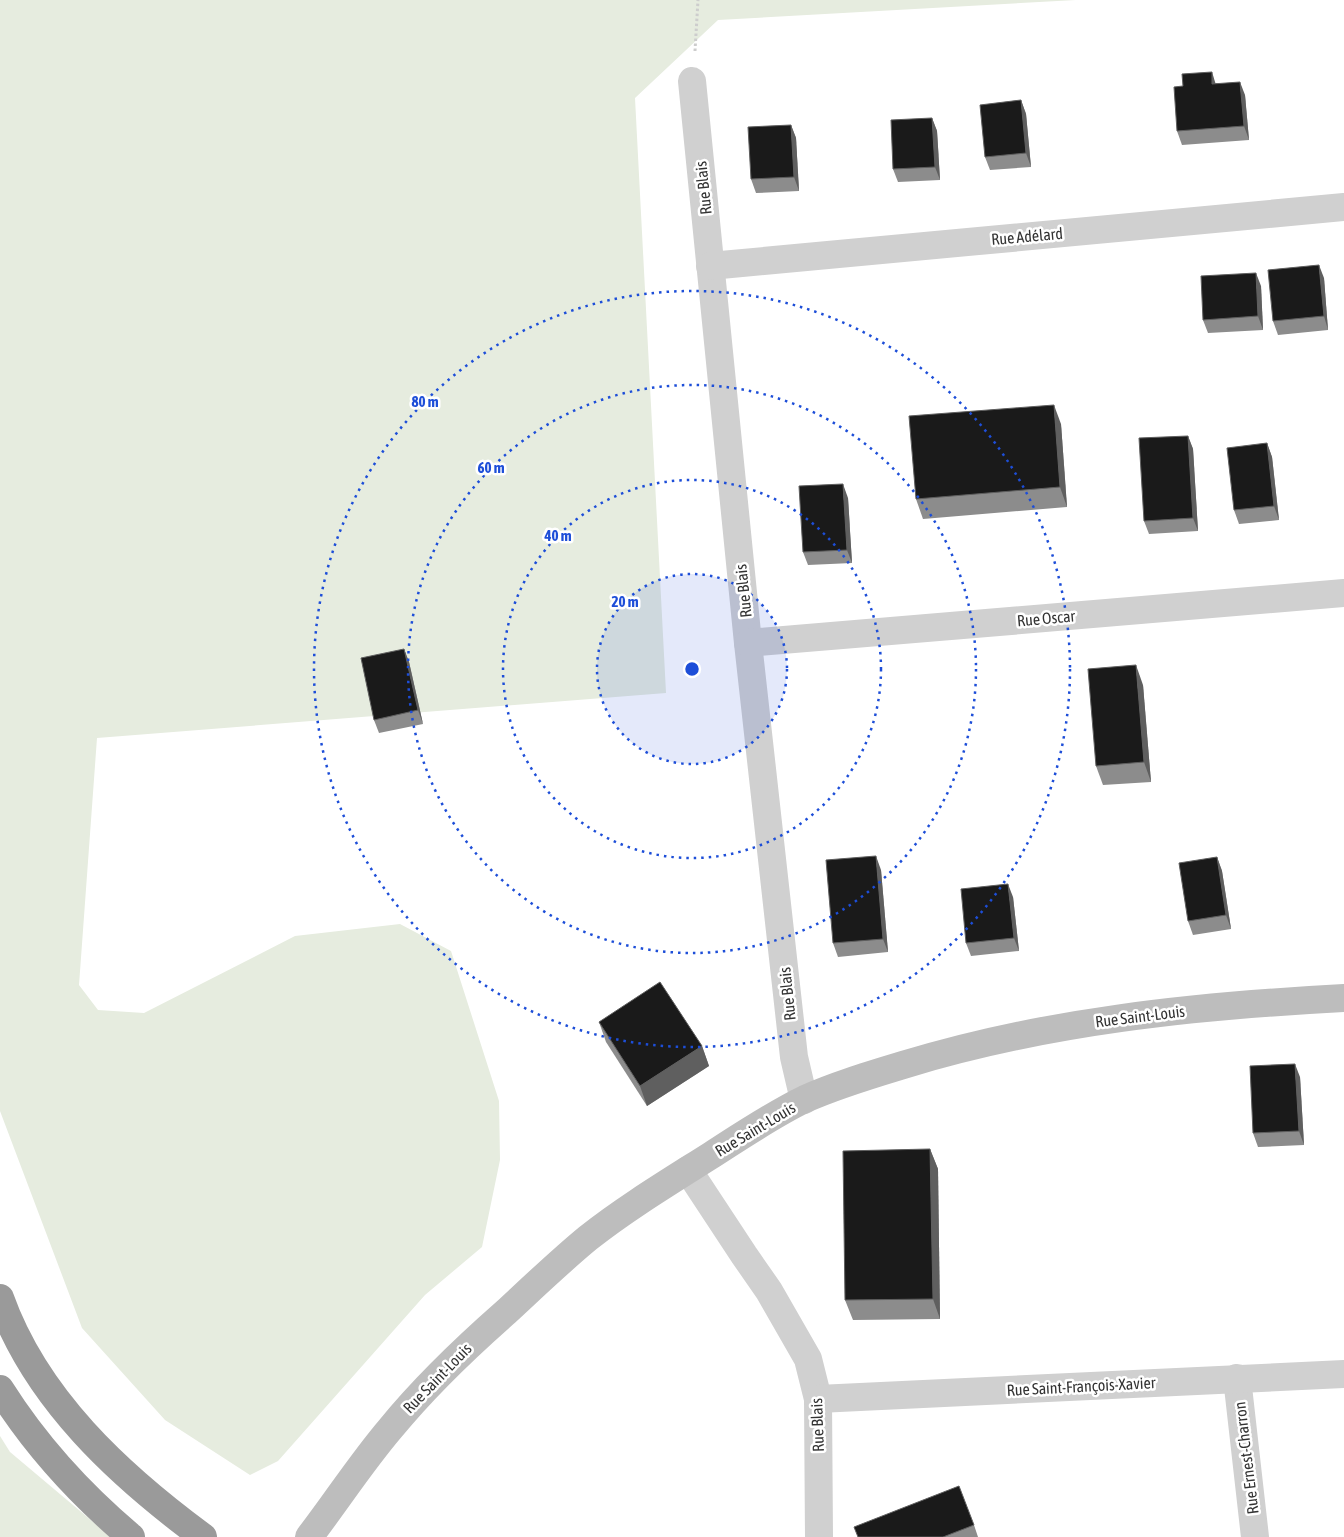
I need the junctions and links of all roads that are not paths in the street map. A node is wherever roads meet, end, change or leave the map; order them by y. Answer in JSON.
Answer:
{"nodes":[{"id":1,"x":692,"y":81,"type":"road end"},
{"id":2,"x":1344,"y":207,"type":"edge"},
{"id":3,"x":710,"y":266,"type":"junction"},
{"id":4,"x":1344,"y":593,"type":"edge"},
{"id":5,"x":748,"y":642,"type":"junction"},
{"id":6,"x":1344,"y":998,"type":"edge"},
{"id":7,"x":804,"y":1100,"type":"junction"},
{"id":8,"x":688,"y":1170,"type":"junction"},
{"id":9,"x":0,"y":1298,"type":"edge"},
{"id":10,"x":1344,"y":1374,"type":"edge"},
{"id":11,"x":1237,"y":1378,"type":"junction"},
{"id":12,"x":0,"y":1389,"type":"edge"},
{"id":13,"x":818,"y":1399,"type":"junction"},
{"id":14,"x":131,"y":1537,"type":"edge"},
{"id":15,"x":203,"y":1537,"type":"edge"},
{"id":16,"x":309,"y":1537,"type":"edge"},
{"id":17,"x":819,"y":1537,"type":"edge"},
{"id":18,"x":1255,"y":1537,"type":"edge"}],
"edges":[{"from":1,"to":3,"type":"street","name":"Rue Blais"},
{"from":2,"to":3,"type":"street","name":"Rue Adélard"},
{"from":3,"to":5,"type":"street","name":"Rue Blais"},
{"from":4,"to":5,"type":"street","name":"Rue Oscar"},
{"from":5,"to":7,"type":"street","name":"Rue Blais"},
{"from":6,"to":7,"type":"main road","name":"Rue Saint-Louis"},
{"from":7,"to":8,"type":"main road","name":"Rue Saint-Louis"},
{"from":8,"to":13,"type":"street","name":"Rue Blais"},
{"from":8,"to":16,"type":"main road","name":"Rue Saint-Louis"},
{"from":9,"to":15,"type":"highway"},
{"from":10,"to":11,"type":"street","name":"Rue Saint-François-Xavier"},
{"from":11,"to":13,"type":"street","name":"Rue Saint-François-Xavier"},
{"from":11,"to":18,"type":"street","name":"Rue Ernest-Charron"},
{"from":12,"to":14,"type":"highway"},
{"from":13,"to":17,"type":"street","name":"Rue Blais"}]}
